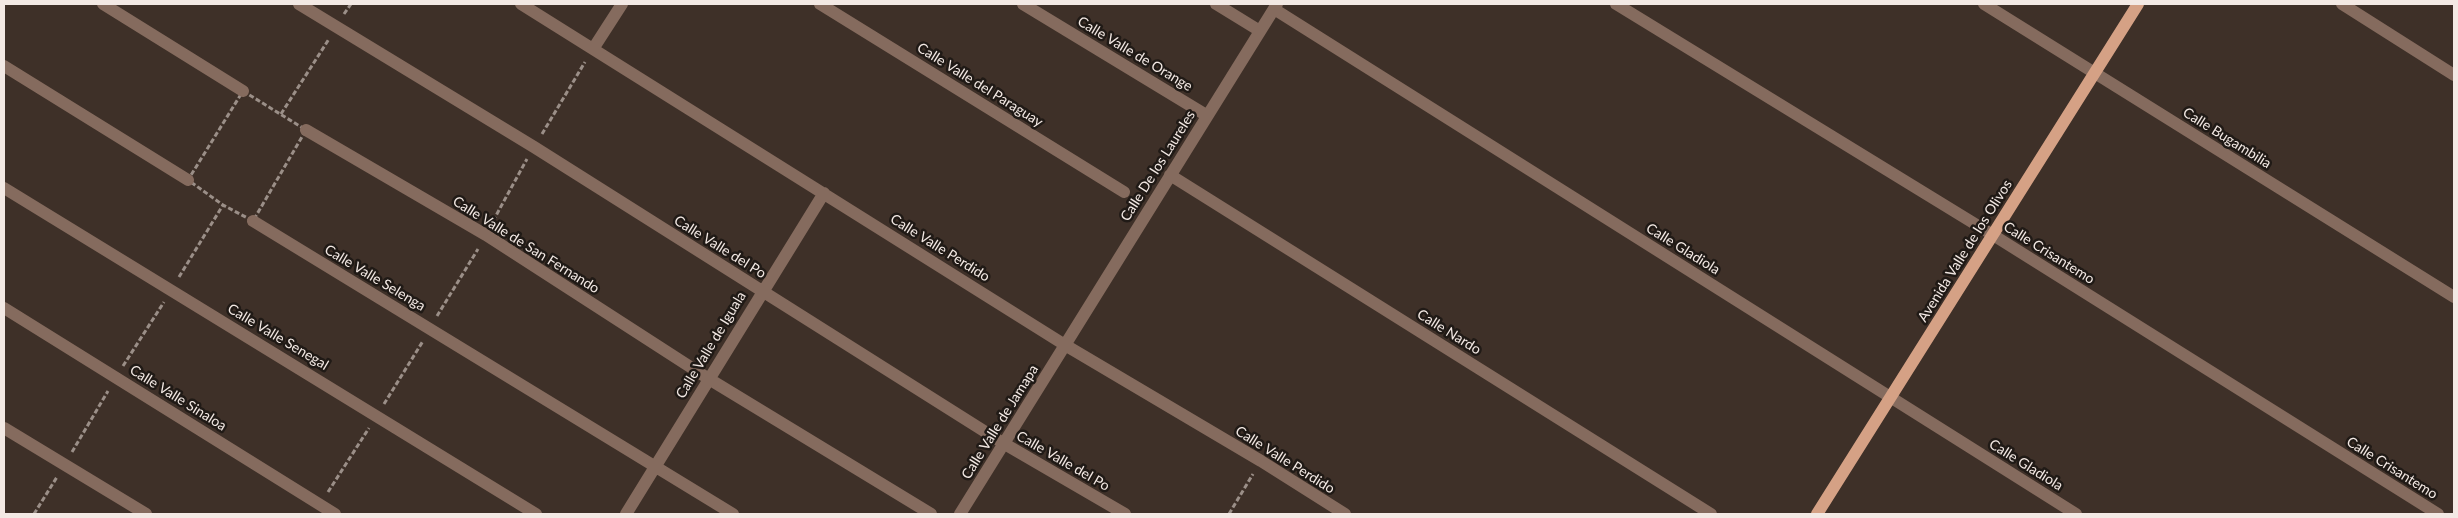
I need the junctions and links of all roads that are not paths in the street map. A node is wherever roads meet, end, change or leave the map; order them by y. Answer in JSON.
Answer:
{"nodes":[{"id":1,"x":103,"y":4,"type":"edge"},
{"id":2,"x":299,"y":4,"type":"edge"},
{"id":3,"x":521,"y":4,"type":"edge"},
{"id":4,"x":622,"y":4,"type":"edge"},
{"id":5,"x":820,"y":4,"type":"edge"},
{"id":6,"x":1023,"y":4,"type":"edge"},
{"id":7,"x":1216,"y":4,"type":"edge"},
{"id":8,"x":1616,"y":4,"type":"edge"},
{"id":9,"x":1984,"y":4,"type":"edge"},
{"id":10,"x":2138,"y":4,"type":"edge"},
{"id":11,"x":2342,"y":4,"type":"edge"},
{"id":12,"x":1276,"y":6,"type":"edge"},
{"id":13,"x":1260,"y":31,"type":"junction"},
{"id":14,"x":593,"y":49,"type":"junction"},
{"id":15,"x":4,"y":66,"type":"edge"},
{"id":16,"x":2095,"y":73,"type":"junction"},
{"id":17,"x":2454,"y":75,"type":"edge"},
{"id":18,"x":243,"y":91,"type":"road end"},
{"id":19,"x":1206,"y":116,"type":"junction"},
{"id":20,"x":306,"y":130,"type":"road end"},
{"id":21,"x":1170,"y":174,"type":"junction"},
{"id":22,"x":188,"y":180,"type":"road end"},
{"id":23,"x":4,"y":188,"type":"edge"},
{"id":24,"x":824,"y":192,"type":"junction"},
{"id":25,"x":1124,"y":192,"type":"dead end"},
{"id":26,"x":254,"y":221,"type":"road end"},
{"id":27,"x":1993,"y":235,"type":"junction"},
{"id":28,"x":762,"y":291,"type":"junction"},
{"id":29,"x":2454,"y":297,"type":"edge"},
{"id":30,"x":4,"y":308,"type":"edge"},
{"id":31,"x":1065,"y":345,"type":"junction"},
{"id":32,"x":709,"y":379,"type":"junction"},
{"id":33,"x":1890,"y":397,"type":"junction"},
{"id":34,"x":4,"y":428,"type":"edge"},
{"id":35,"x":1003,"y":443,"type":"junction"},
{"id":36,"x":654,"y":466,"type":"junction"},
{"id":37,"x":146,"y":514,"type":"edge"},
{"id":38,"x":335,"y":514,"type":"edge"},
{"id":39,"x":536,"y":514,"type":"edge"},
{"id":40,"x":626,"y":514,"type":"edge"},
{"id":41,"x":733,"y":514,"type":"edge"},
{"id":42,"x":931,"y":514,"type":"edge"},
{"id":43,"x":960,"y":514,"type":"edge"},
{"id":44,"x":1125,"y":514,"type":"edge"},
{"id":45,"x":1345,"y":514,"type":"edge"},
{"id":46,"x":1712,"y":514,"type":"edge"},
{"id":47,"x":1817,"y":514,"type":"edge"},
{"id":48,"x":2076,"y":514,"type":"edge"},
{"id":49,"x":2438,"y":514,"type":"edge"}],
"edges":[{"from":1,"to":18,"type":"street"},
{"from":2,"to":28,"type":"street","name":"Calle Valle del Po"},
{"from":3,"to":14,"type":"street","name":"Calle Valle Perdido"},
{"from":4,"to":14,"type":"street"},
{"from":5,"to":25,"type":"street","name":"Calle Valle del Paraguay"},
{"from":6,"to":19,"type":"street","name":"Calle Valle de Orange"},
{"from":7,"to":13,"type":"street"},
{"from":8,"to":27,"type":"street","name":"Calle Crisantemo"},
{"from":9,"to":16,"type":"street","name":"Calle Bugambilia"},
{"from":10,"to":16,"type":"main road","name":"Avenida Valle de los Olivos"},
{"from":11,"to":17,"type":"street"},
{"from":12,"to":13,"type":"street","name":"Calle De los Laureles"},
{"from":12,"to":33,"type":"street","name":"Calle Gladiola"},
{"from":13,"to":19,"type":"street","name":"Calle De los Laureles"},
{"from":14,"to":24,"type":"street","name":"Calle Valle Perdido"},
{"from":15,"to":22,"type":"street"},
{"from":16,"to":27,"type":"main road","name":"Avenida Valle de los Olivos"},
{"from":16,"to":29,"type":"street","name":"Calle Bugambilia"},
{"from":19,"to":21,"type":"street","name":"Calle De los Laureles"},
{"from":20,"to":32,"type":"street","name":"Calle Valle de San Fernando"},
{"from":21,"to":31,"type":"street","name":"Calle De los Laureles"},
{"from":21,"to":46,"type":"street","name":"Calle Nardo"},
{"from":23,"to":39,"type":"street","name":"Calle Valle Senegal"},
{"from":24,"to":28,"type":"street","name":"Calle Valle de Iguala"},
{"from":24,"to":31,"type":"street","name":"Calle Valle Perdido"},
{"from":26,"to":36,"type":"street","name":"Calle Valle Selenga"},
{"from":27,"to":33,"type":"main road","name":"Avenida Valle de los Olivos"},
{"from":27,"to":49,"type":"street","name":"Calle Crisantemo"},
{"from":28,"to":32,"type":"street","name":"Calle Valle de Iguala"},
{"from":28,"to":35,"type":"street","name":"Calle Valle del Po"},
{"from":30,"to":38,"type":"street","name":"Calle Valle Sinaloa"},
{"from":31,"to":35,"type":"street","name":"Calle Valle de Jamapa"},
{"from":31,"to":45,"type":"street","name":"Calle Valle Perdido"},
{"from":32,"to":36,"type":"street","name":"Calle Valle de Iguala"},
{"from":32,"to":42,"type":"street","name":"Calle Valle de San Fernando"},
{"from":33,"to":47,"type":"main road","name":"Avenida Valle de los Olivos"},
{"from":33,"to":48,"type":"street","name":"Calle Gladiola"},
{"from":34,"to":37,"type":"street"},
{"from":35,"to":43,"type":"street","name":"Calle Valle de Jamapa"},
{"from":35,"to":44,"type":"street","name":"Calle Valle del Po"},
{"from":36,"to":40,"type":"street","name":"Calle Valle de Iguala"},
{"from":36,"to":41,"type":"street","name":"Calle Valle Selenga"}]}
